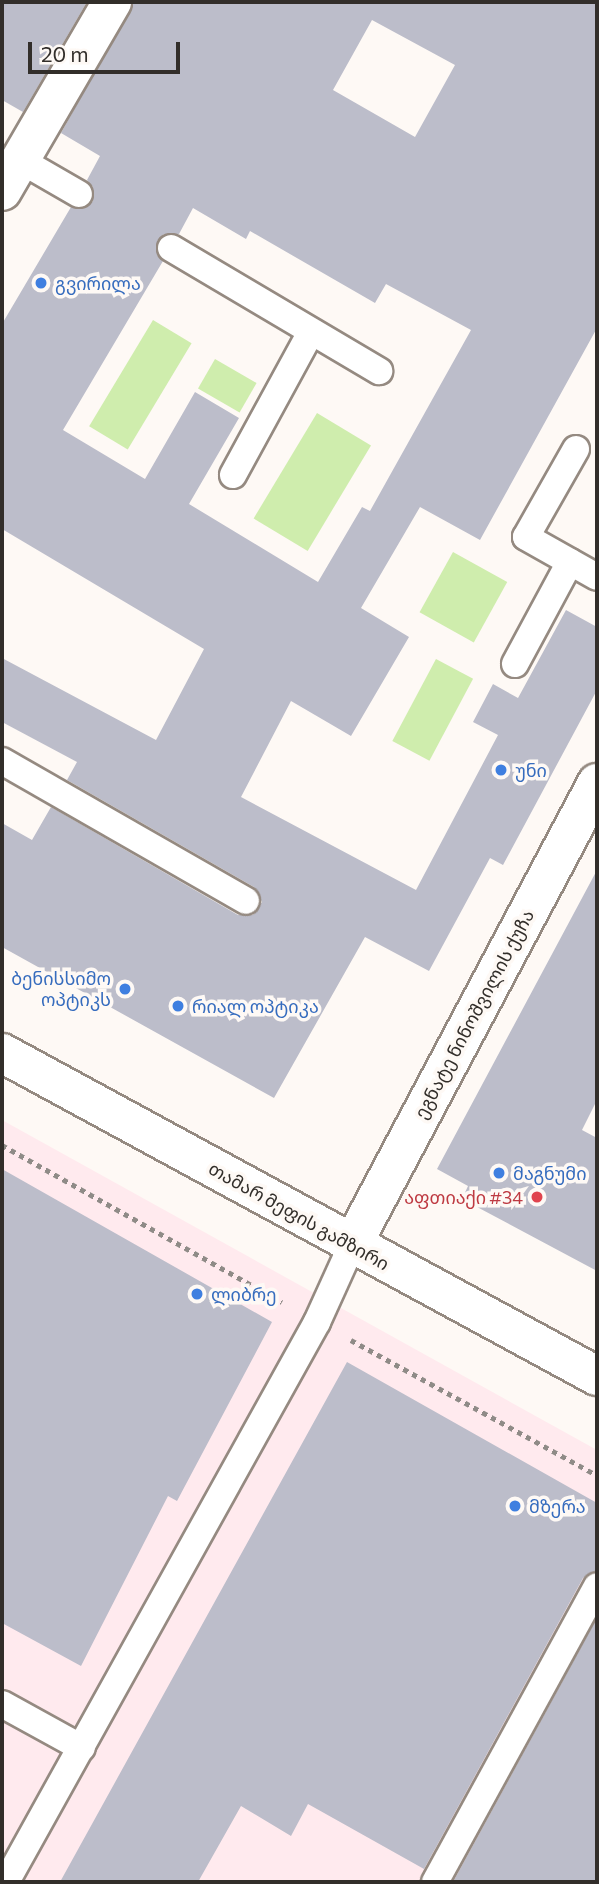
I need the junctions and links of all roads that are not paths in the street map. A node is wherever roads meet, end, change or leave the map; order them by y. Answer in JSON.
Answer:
{"nodes":[{"id":1,"x":112,"y":2,"type":"edge"},
{"id":2,"x":11,"y":176,"type":"edge"},
{"id":3,"x":79,"y":194,"type":"dead end"},
{"id":4,"x":171,"y":248,"type":"dead end"},
{"id":5,"x":311,"y":332,"type":"junction"},
{"id":6,"x":379,"y":372,"type":"dead end"},
{"id":7,"x":576,"y":449,"type":"dead end"},
{"id":8,"x":233,"y":475,"type":"dead end"},
{"id":9,"x":570,"y":562,"type":"junction"},
{"id":10,"x":597,"y":577,"type":"edge"},
{"id":11,"x":515,"y":664,"type":"dead end"},
{"id":12,"x":2,"y":761,"type":"edge"},
{"id":13,"x":597,"y":783,"type":"edge"},
{"id":14,"x":246,"y":901,"type":"dead end"},
{"id":15,"x":2,"y":1053,"type":"edge"},
{"id":16,"x":352,"y":1245,"type":"junction"},
{"id":17,"x":597,"y":1376,"type":"edge"},
{"id":18,"x":597,"y":1586,"type":"edge"},
{"id":19,"x":2,"y":1704,"type":"edge"},
{"id":20,"x":82,"y":1748,"type":"junction"},
{"id":21,"x":6,"y":1882,"type":"edge"},
{"id":22,"x":435,"y":1882,"type":"edge"}],
"edges":[{"from":1,"to":2,"type":"street"},
{"from":2,"to":3,"type":"lane"},
{"from":4,"to":5,"type":"lane"},
{"from":5,"to":6,"type":"lane"},
{"from":5,"to":8,"type":"lane"},
{"from":7,"to":9,"type":"lane"},
{"from":9,"to":10,"type":"lane"},
{"from":9,"to":11,"type":"lane"},
{"from":12,"to":14,"type":"lane"},
{"from":13,"to":16,"type":"street","name":"ეგნატე ნინოშვილის ქუჩა"},
{"from":15,"to":16,"type":"street","name":"თამარ მეფის გამზირი"},
{"from":16,"to":17,"type":"street","name":"თამარ მეფის გამზირი"},
{"from":16,"to":20,"type":"lane"},
{"from":18,"to":22,"type":"lane"},
{"from":19,"to":20,"type":"lane"},
{"from":20,"to":21,"type":"lane"}]}
